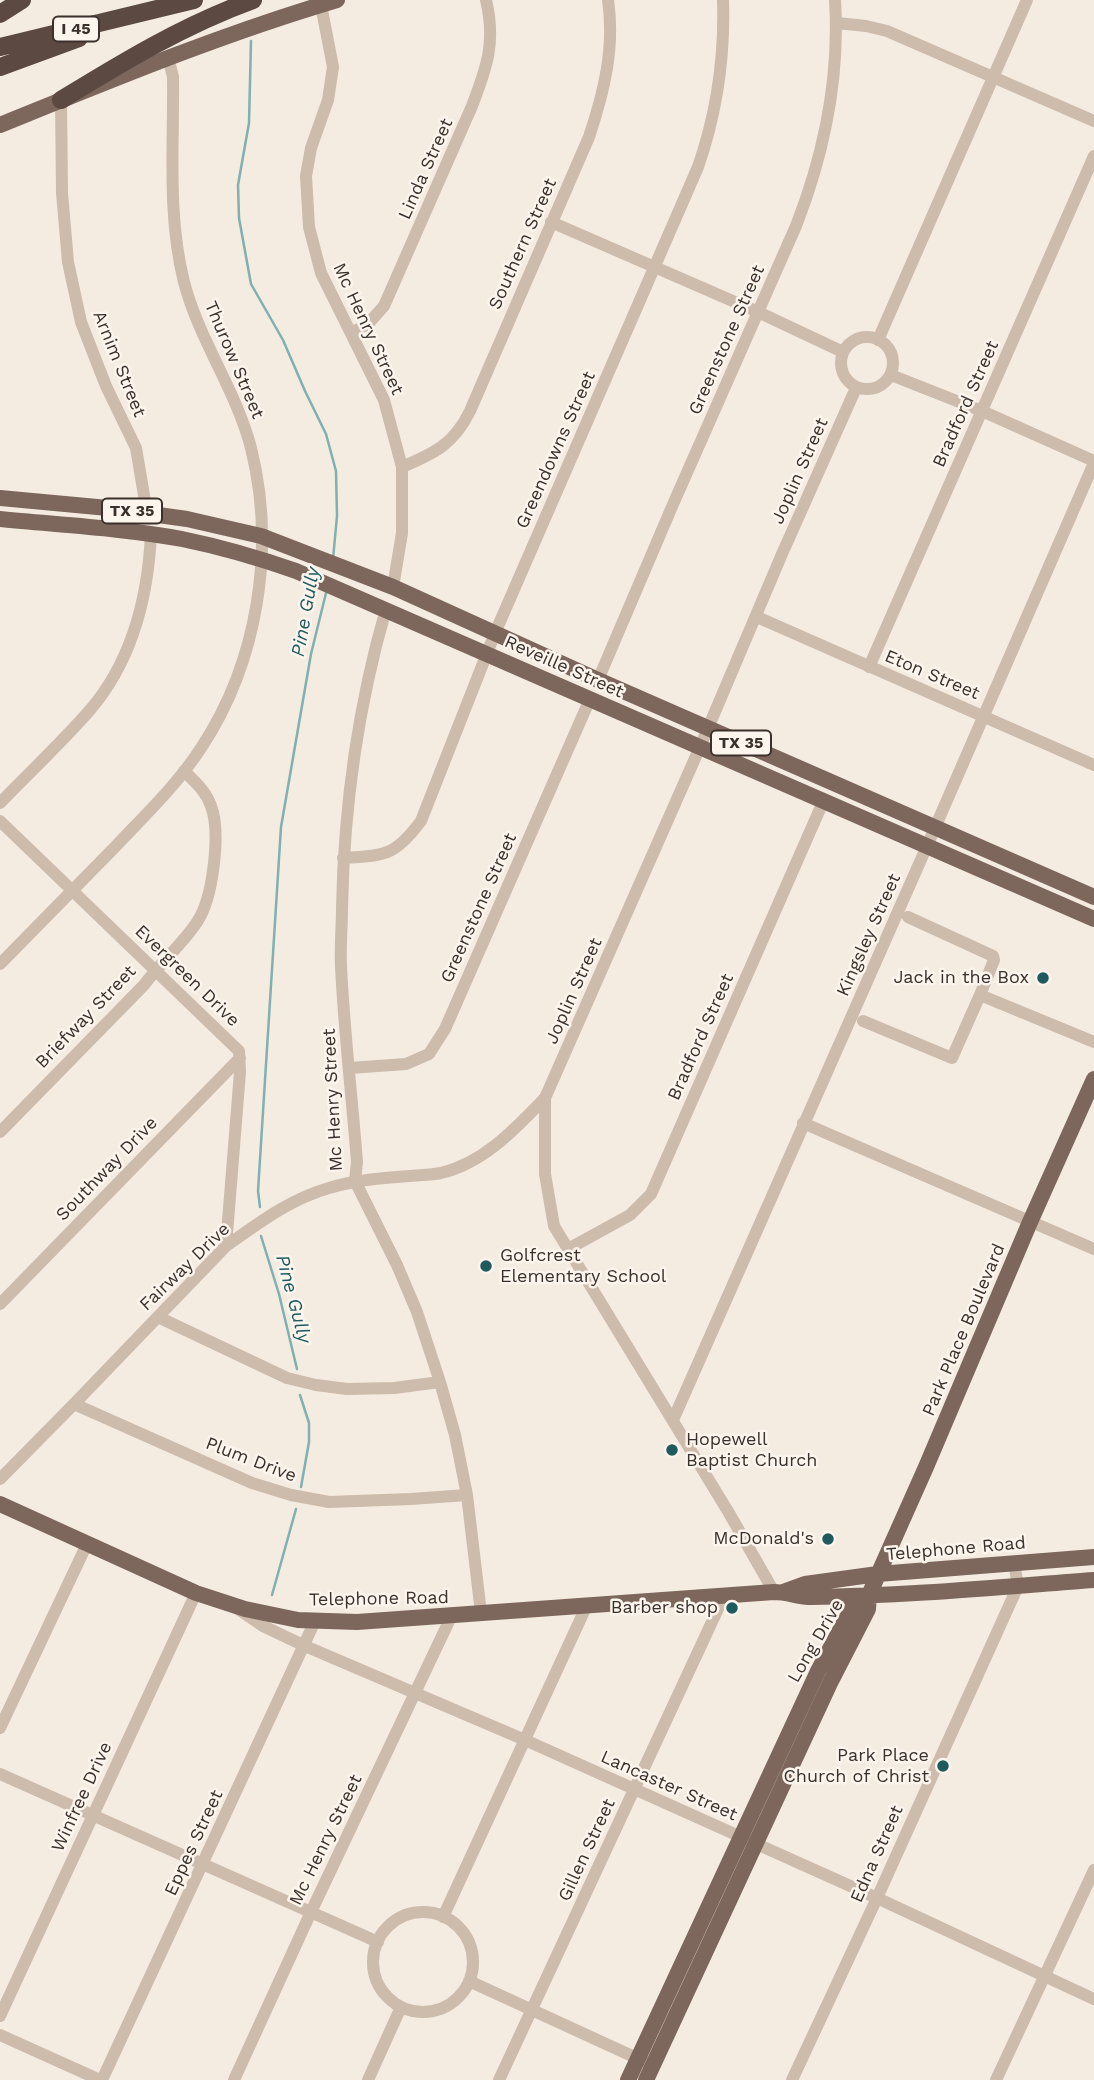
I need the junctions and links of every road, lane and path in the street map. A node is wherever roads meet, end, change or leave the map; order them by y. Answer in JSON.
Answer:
{"nodes":[{"id":1,"x":22,"y":0,"type":"edge"},
{"id":2,"x":194,"y":0,"type":"edge"},
{"id":3,"x":253,"y":0,"type":"edge"},
{"id":4,"x":486,"y":0,"type":"edge"},
{"id":5,"x":608,"y":0,"type":"edge"},
{"id":6,"x":723,"y":0,"type":"edge"},
{"id":7,"x":835,"y":0,"type":"edge"},
{"id":8,"x":1027,"y":0,"type":"edge"},
{"id":9,"x":329,"y":2,"type":"edge"},
{"id":10,"x":151,"y":11,"type":"junction"},
{"id":11,"x":0,"y":14,"type":"edge"},
{"id":12,"x":836,"y":23,"type":"junction"},
{"id":13,"x":0,"y":47,"type":"edge"},
{"id":14,"x":169,"y":57,"type":"junction"},
{"id":15,"x":0,"y":67,"type":"edge"},
{"id":16,"x":992,"y":78,"type":"junction"},
{"id":17,"x":61,"y":100,"type":"junction"},
{"id":18,"x":1094,"y":121,"type":"edge"},
{"id":19,"x":0,"y":125,"type":"edge"},
{"id":20,"x":1094,"y":156,"type":"edge"},
{"id":21,"x":551,"y":222,"type":"junction"},
{"id":22,"x":655,"y":268,"type":"junction"},
{"id":23,"x":758,"y":312,"type":"junction"},
{"id":24,"x":351,"y":333,"type":"junction"},
{"id":25,"x":878,"y":340,"type":"junction"},
{"id":26,"x":843,"y":352,"type":"junction"},
{"id":27,"x":891,"y":375,"type":"junction"},
{"id":28,"x":856,"y":388,"type":"junction"},
{"id":29,"x":982,"y":411,"type":"junction"},
{"id":30,"x":1094,"y":462,"type":"edge"},
{"id":31,"x":402,"y":467,"type":"junction"},
{"id":32,"x":0,"y":498,"type":"edge"},
{"id":33,"x":34,"y":501,"type":"junction"},
{"id":34,"x":147,"y":513,"type":"junction"},
{"id":35,"x":0,"y":519,"type":"edge"},
{"id":36,"x":38,"y":523,"type":"junction"},
{"id":37,"x":151,"y":534,"type":"junction"},
{"id":38,"x":261,"y":536,"type":"junction"},
{"id":39,"x":261,"y":559,"type":"junction"},
{"id":40,"x":393,"y":587,"type":"junction"},
{"id":41,"x":386,"y":609,"type":"junction"},
{"id":42,"x":757,"y":617,"type":"junction"},
{"id":43,"x":495,"y":633,"type":"junction"},
{"id":44,"x":486,"y":654,"type":"junction"},
{"id":45,"x":869,"y":667,"type":"junction"},
{"id":46,"x":598,"y":680,"type":"junction"},
{"id":47,"x":590,"y":699,"type":"junction"},
{"id":48,"x":984,"y":716,"type":"junction"},
{"id":49,"x":708,"y":729,"type":"junction"},
{"id":50,"x":700,"y":747,"type":"junction"},
{"id":51,"x":1094,"y":765,"type":"edge"},
{"id":52,"x":184,"y":771,"type":"junction"},
{"id":53,"x":824,"y":802,"type":"junction"},
{"id":54,"x":0,"y":803,"type":"edge"},
{"id":55,"x":0,"y":821,"type":"edge"},
{"id":56,"x":936,"y":826,"type":"junction"},
{"id":57,"x":927,"y":846,"type":"junction"},
{"id":58,"x":343,"y":858,"type":"junction"},
{"id":59,"x":72,"y":891,"type":"junction"},
{"id":60,"x":1094,"y":897,"type":"edge"},
{"id":61,"x":908,"y":917,"type":"dead end"},
{"id":62,"x":1094,"y":919,"type":"edge"},
{"id":63,"x":0,"y":964,"type":"edge"},
{"id":64,"x":155,"y":969,"type":"junction"},
{"id":65,"x":980,"y":995,"type":"junction"},
{"id":66,"x":863,"y":1021,"type":"dead end"},
{"id":67,"x":1094,"y":1042,"type":"edge"},
{"id":68,"x":240,"y":1058,"type":"junction"},
{"id":69,"x":350,"y":1068,"type":"junction"},
{"id":70,"x":1094,"y":1079,"type":"edge"},
{"id":71,"x":545,"y":1098,"type":"junction"},
{"id":72,"x":803,"y":1123,"type":"junction"},
{"id":73,"x":0,"y":1132,"type":"edge"},
{"id":74,"x":355,"y":1181,"type":"junction"},
{"id":75,"x":1030,"y":1222,"type":"junction"},
{"id":76,"x":226,"y":1246,"type":"junction"},
{"id":77,"x":568,"y":1249,"type":"junction"},
{"id":78,"x":1094,"y":1249,"type":"edge"},
{"id":79,"x":0,"y":1304,"type":"edge"},
{"id":80,"x":158,"y":1317,"type":"junction"},
{"id":81,"x":440,"y":1382,"type":"junction"},
{"id":82,"x":75,"y":1404,"type":"junction"},
{"id":83,"x":673,"y":1420,"type":"junction"},
{"id":84,"x":0,"y":1479,"type":"edge"},
{"id":85,"x":467,"y":1494,"type":"junction"},
{"id":86,"x":0,"y":1504,"type":"edge"},
{"id":87,"x":87,"y":1544,"type":"junction"},
{"id":88,"x":1094,"y":1557,"type":"edge"},
{"id":89,"x":1014,"y":1563,"type":"junction"},
{"id":90,"x":877,"y":1574,"type":"junction"},
{"id":91,"x":1094,"y":1580,"type":"edge"},
{"id":92,"x":1018,"y":1586,"type":"junction"},
{"id":93,"x":196,"y":1592,"type":"junction"},
{"id":94,"x":777,"y":1592,"type":"junction"},
{"id":95,"x":869,"y":1595,"type":"junction"},
{"id":96,"x":724,"y":1596,"type":"junction"},
{"id":97,"x":232,"y":1605,"type":"junction"},
{"id":98,"x":587,"y":1605,"type":"junction"},
{"id":99,"x":481,"y":1613,"type":"junction"},
{"id":100,"x":451,"y":1617,"type":"junction"},
{"id":101,"x":315,"y":1621,"type":"junction"},
{"id":102,"x":305,"y":1646,"type":"junction"},
{"id":103,"x":416,"y":1692,"type":"junction"},
{"id":104,"x":796,"y":1716,"type":"junction"},
{"id":105,"x":811,"y":1724,"type":"junction"},
{"id":106,"x":0,"y":1728,"type":"edge"},
{"id":107,"x":525,"y":1740,"type":"junction"},
{"id":108,"x":0,"y":1773,"type":"edge"},
{"id":109,"x":634,"y":1790,"type":"junction"},
{"id":110,"x":92,"y":1815,"type":"junction"},
{"id":111,"x":748,"y":1840,"type":"junction"},
{"id":112,"x":203,"y":1864,"type":"junction"},
{"id":113,"x":1094,"y":1870,"type":"edge"},
{"id":114,"x":877,"y":1898,"type":"junction"},
{"id":115,"x":311,"y":1912,"type":"junction"},
{"id":116,"x":443,"y":1917,"type":"junction"},
{"id":117,"x":378,"y":1942,"type":"junction"},
{"id":118,"x":689,"y":1948,"type":"junction"},
{"id":119,"x":704,"y":1955,"type":"junction"},
{"id":120,"x":1045,"y":1975,"type":"junction"},
{"id":121,"x":469,"y":1981,"type":"junction"},
{"id":122,"x":1094,"y":1999,"type":"edge"},
{"id":123,"x":401,"y":2007,"type":"junction"},
{"id":124,"x":532,"y":2010,"type":"junction"},
{"id":125,"x":0,"y":2016,"type":"edge"},
{"id":126,"x":0,"y":2035,"type":"edge"},
{"id":127,"x":645,"y":2068,"type":"edge"},
{"id":128,"x":101,"y":2080,"type":"edge"},
{"id":129,"x":234,"y":2080,"type":"edge"},
{"id":130,"x":368,"y":2080,"type":"edge"},
{"id":131,"x":499,"y":2080,"type":"edge"},
{"id":132,"x":628,"y":2080,"type":"edge"},
{"id":133,"x":792,"y":2080,"type":"edge"},
{"id":134,"x":996,"y":2080,"type":"edge"}],
"edges":[{"from":1,"to":11,"type":"highway"},
{"from":2,"to":10,"type":"highway","number":"I 45"},
{"from":3,"to":17,"type":"highway"},
{"from":4,"to":24,"type":"street","name":"Linda Street"},
{"from":5,"to":21,"type":"street","name":"Southern Street"},
{"from":6,"to":22,"type":"street","name":"Greendowns Street"},
{"from":7,"to":12,"type":"street","name":"Greenstone Street"},
{"from":8,"to":16,"type":"street"},
{"from":9,"to":14,"type":"main road"},
{"from":9,"to":24,"type":"street","name":"Mc Henry Street"},
{"from":10,"to":13,"type":"highway","number":"I 45"},
{"from":10,"to":15,"type":"highway"},
{"from":12,"to":16,"type":"street"},
{"from":12,"to":23,"type":"street","name":"Greenstone Street"},
{"from":14,"to":17,"type":"main road"},
{"from":14,"to":38,"type":"street","name":"Thurow Street"},
{"from":16,"to":18,"type":"street"},
{"from":16,"to":25,"type":"street"},
{"from":17,"to":19,"type":"main road"},
{"from":17,"to":34,"type":"street","name":"Arnim Street"},
{"from":20,"to":29,"type":"street","name":"Bradford Street"},
{"from":21,"to":22,"type":"street"},
{"from":21,"to":31,"type":"street","name":"Southern Street"},
{"from":22,"to":23,"type":"street"},
{"from":22,"to":43,"type":"street","name":"Greendowns Street"},
{"from":23,"to":26,"type":"street"},
{"from":23,"to":46,"type":"street","name":"Greenstone Street"},
{"from":24,"to":31,"type":"street","name":"Mc Henry Street"},
{"from":25,"to":26,"type":"street"},
{"from":25,"to":27,"type":"street"},
{"from":26,"to":28,"type":"street"},
{"from":27,"to":28,"type":"street"},
{"from":27,"to":29,"type":"street"},
{"from":28,"to":42,"type":"street","name":"Joplin Street"},
{"from":29,"to":30,"type":"street"},
{"from":29,"to":45,"type":"street","name":"Bradford Street"},
{"from":30,"to":48,"type":"street","name":"Kingsley Street"},
{"from":31,"to":40,"type":"street","name":"Mc Henry Street"},
{"from":32,"to":33,"type":"main road","name":"Reveille Street","number":"TX 35"},
{"from":33,"to":34,"type":"main road","name":"Reveille Street","number":"TX 35"},
{"from":33,"to":36,"type":"main road"},
{"from":34,"to":38,"type":"main road","name":"Reveille Street","number":"TX 35"},
{"from":35,"to":36,"type":"main road","name":"Reveille Street","number":"TX 35"},
{"from":36,"to":37,"type":"main road","name":"Reveille Street","number":"TX 35"},
{"from":37,"to":39,"type":"main road","name":"Reveille Street","number":"TX 35"},
{"from":37,"to":54,"type":"street"},
{"from":38,"to":39,"type":"street","name":"Thurow Street"},
{"from":38,"to":40,"type":"main road","name":"Reveille Street","number":"TX 35"},
{"from":39,"to":41,"type":"main road","name":"Reveille Street","number":"TX 35"},
{"from":39,"to":52,"type":"street","name":"Thurow Street"},
{"from":40,"to":43,"type":"main road","name":"Reveille Street","number":"TX 35"},
{"from":41,"to":44,"type":"main road","name":"Reveille Street","number":"TX 35"},
{"from":41,"to":58,"type":"street","name":"Mc Henry Street"},
{"from":42,"to":45,"type":"street","name":"Eton Street"},
{"from":42,"to":49,"type":"street","name":"Joplin Street"},
{"from":43,"to":44,"type":"street","name":"Greendowns Street"},
{"from":43,"to":46,"type":"main road","name":"Reveille Street","number":"TX 35"},
{"from":44,"to":47,"type":"main road","name":"Reveille Street","number":"TX 35"},
{"from":44,"to":58,"type":"street","name":"Greendowns Street"},
{"from":45,"to":48,"type":"street","name":"Eton Street"},
{"from":46,"to":49,"type":"main road","name":"Reveille Street","number":"TX 35"},
{"from":47,"to":50,"type":"main road","name":"Reveille Street","number":"TX 35"},
{"from":47,"to":69,"type":"street","name":"Greenstone Street"},
{"from":48,"to":51,"type":"street","name":"Eton Street"},
{"from":48,"to":56,"type":"street","name":"Kingsley Street"},
{"from":49,"to":50,"type":"street","name":"Joplin Street"},
{"from":49,"to":56,"type":"main road","name":"Reveille Street","number":"TX 35"},
{"from":50,"to":53,"type":"main road","name":"Reveille Street","number":"TX 35"},
{"from":50,"to":71,"type":"street","name":"Joplin Street"},
{"from":52,"to":59,"type":"street","name":"Thurow Street"},
{"from":52,"to":64,"type":"street","name":"Briefway Street"},
{"from":53,"to":57,"type":"main road","name":"Reveille Street","number":"TX 35"},
{"from":53,"to":77,"type":"street","name":"Bradford Street"},
{"from":55,"to":59,"type":"street","name":"Evergreen Drive"},
{"from":56,"to":57,"type":"street","name":"Kingsley Street"},
{"from":56,"to":60,"type":"main road","name":"Reveille Street","number":"TX 35"},
{"from":57,"to":62,"type":"main road","name":"Reveille Street","number":"TX 35"},
{"from":57,"to":72,"type":"street","name":"Kingsley Street"},
{"from":58,"to":69,"type":"street","name":"Mc Henry Street"},
{"from":59,"to":63,"type":"street","name":"Thurow Street"},
{"from":59,"to":64,"type":"street","name":"Evergreen Drive"},
{"from":61,"to":65,"type":"street"},
{"from":64,"to":68,"type":"street","name":"Evergreen Drive"},
{"from":64,"to":73,"type":"street","name":"Briefway Street"},
{"from":65,"to":66,"type":"street"},
{"from":65,"to":67,"type":"street"},
{"from":68,"to":76,"type":"street"},
{"from":68,"to":79,"type":"street","name":"Southway Drive"},
{"from":69,"to":74,"type":"street","name":"Mc Henry Street"},
{"from":70,"to":75,"type":"main road","name":"Park Place Boulevard"},
{"from":71,"to":74,"type":"street","name":"Fairway Drive"},
{"from":71,"to":77,"type":"street","name":"Joplin Street"},
{"from":72,"to":75,"type":"street"},
{"from":72,"to":83,"type":"street","name":"Kingsley Street"},
{"from":74,"to":76,"type":"street","name":"Fairway Drive"},
{"from":74,"to":81,"type":"street","name":"Mc Henry Street"},
{"from":75,"to":78,"type":"street"},
{"from":75,"to":90,"type":"main road","name":"Park Place Boulevard"},
{"from":76,"to":80,"type":"street","name":"Fairway Drive"},
{"from":77,"to":83,"type":"street","name":"Joplin Street"},
{"from":80,"to":81,"type":"street"},
{"from":80,"to":82,"type":"street","name":"Fairway Drive"},
{"from":81,"to":85,"type":"street","name":"Mc Henry Street"},
{"from":82,"to":84,"type":"street","name":"Fairway Drive"},
{"from":82,"to":85,"type":"street","name":"Plum Drive"},
{"from":83,"to":94,"type":"street","name":"Joplin Street"},
{"from":85,"to":99,"type":"street","name":"Mc Henry Street"},
{"from":86,"to":87,"type":"main road","name":"Telephone Road"},
{"from":87,"to":93,"type":"main road","name":"Telephone Road"},
{"from":87,"to":106,"type":"street"},
{"from":88,"to":89,"type":"main road","name":"Telephone Road"},
{"from":89,"to":90,"type":"main road","name":"Telephone Road"},
{"from":89,"to":92,"type":"street"},
{"from":90,"to":94,"type":"main road","name":"Telephone Road"},
{"from":90,"to":95,"type":"main road","name":"Park Place Boulevard"},
{"from":91,"to":92,"type":"main road","name":"Telephone Road"},
{"from":92,"to":95,"type":"main road","name":"Telephone Road"},
{"from":92,"to":114,"type":"street","name":"Edna Street"},
{"from":93,"to":97,"type":"main road","name":"Telephone Road"},
{"from":93,"to":110,"type":"street","name":"Winfree Drive"},
{"from":94,"to":95,"type":"main road","name":"Telephone Road"},
{"from":94,"to":96,"type":"main road","name":"Telephone Road"},
{"from":95,"to":104,"type":"main road","name":"Long Drive"},
{"from":95,"to":105,"type":"main road","name":"Long Drive"},
{"from":96,"to":98,"type":"main road","name":"Telephone Road"},
{"from":96,"to":109,"type":"street","name":"Gillen Street"},
{"from":97,"to":101,"type":"main road","name":"Telephone Road"},
{"from":97,"to":102,"type":"street","name":"Lancaster Street"},
{"from":98,"to":99,"type":"main road","name":"Telephone Road"},
{"from":98,"to":107,"type":"street"},
{"from":99,"to":100,"type":"main road","name":"Telephone Road"},
{"from":100,"to":101,"type":"main road","name":"Telephone Road"},
{"from":100,"to":103,"type":"street","name":"Mc Henry Street"},
{"from":101,"to":102,"type":"street","name":"Eppes Street"},
{"from":102,"to":103,"type":"street","name":"Lancaster Street"},
{"from":102,"to":112,"type":"street","name":"Eppes Street"},
{"from":103,"to":107,"type":"street","name":"Lancaster Street"},
{"from":103,"to":115,"type":"street","name":"Mc Henry Street"},
{"from":104,"to":105,"type":"main road"},
{"from":104,"to":111,"type":"main road","name":"Long Drive"},
{"from":105,"to":111,"type":"main road","name":"Long Drive"},
{"from":107,"to":109,"type":"street","name":"Lancaster Street"},
{"from":107,"to":116,"type":"street"},
{"from":108,"to":110,"type":"street"},
{"from":109,"to":111,"type":"street","name":"Lancaster Street"},
{"from":109,"to":124,"type":"street","name":"Gillen Street"},
{"from":110,"to":112,"type":"street"},
{"from":110,"to":125,"type":"street","name":"Winfree Drive"},
{"from":111,"to":114,"type":"street","name":"Lancaster Street"},
{"from":111,"to":118,"type":"main road","name":"Long Drive"},
{"from":111,"to":119,"type":"main road","name":"Long Drive"},
{"from":112,"to":115,"type":"street"},
{"from":112,"to":128,"type":"street","name":"Eppes Street"},
{"from":113,"to":120,"type":"street"},
{"from":114,"to":120,"type":"street","name":"Lancaster Street"},
{"from":114,"to":133,"type":"street","name":"Edna Street"},
{"from":115,"to":117,"type":"street"},
{"from":115,"to":129,"type":"street","name":"Mc Henry Street"},
{"from":116,"to":117,"type":"street"},
{"from":116,"to":121,"type":"street"},
{"from":117,"to":123,"type":"street"},
{"from":118,"to":119,"type":"main road"},
{"from":118,"to":127,"type":"main road","name":"Long Drive"},
{"from":119,"to":127,"type":"main road","name":"Long Drive"},
{"from":120,"to":122,"type":"street","name":"Lancaster Street"},
{"from":120,"to":134,"type":"street"},
{"from":121,"to":123,"type":"street"},
{"from":121,"to":124,"type":"street"},
{"from":123,"to":130,"type":"street"},
{"from":124,"to":127,"type":"street"},
{"from":124,"to":131,"type":"street","name":"Gillen Street"},
{"from":126,"to":128,"type":"street"},
{"from":127,"to":132,"type":"main road","name":"Long Drive"}]}
